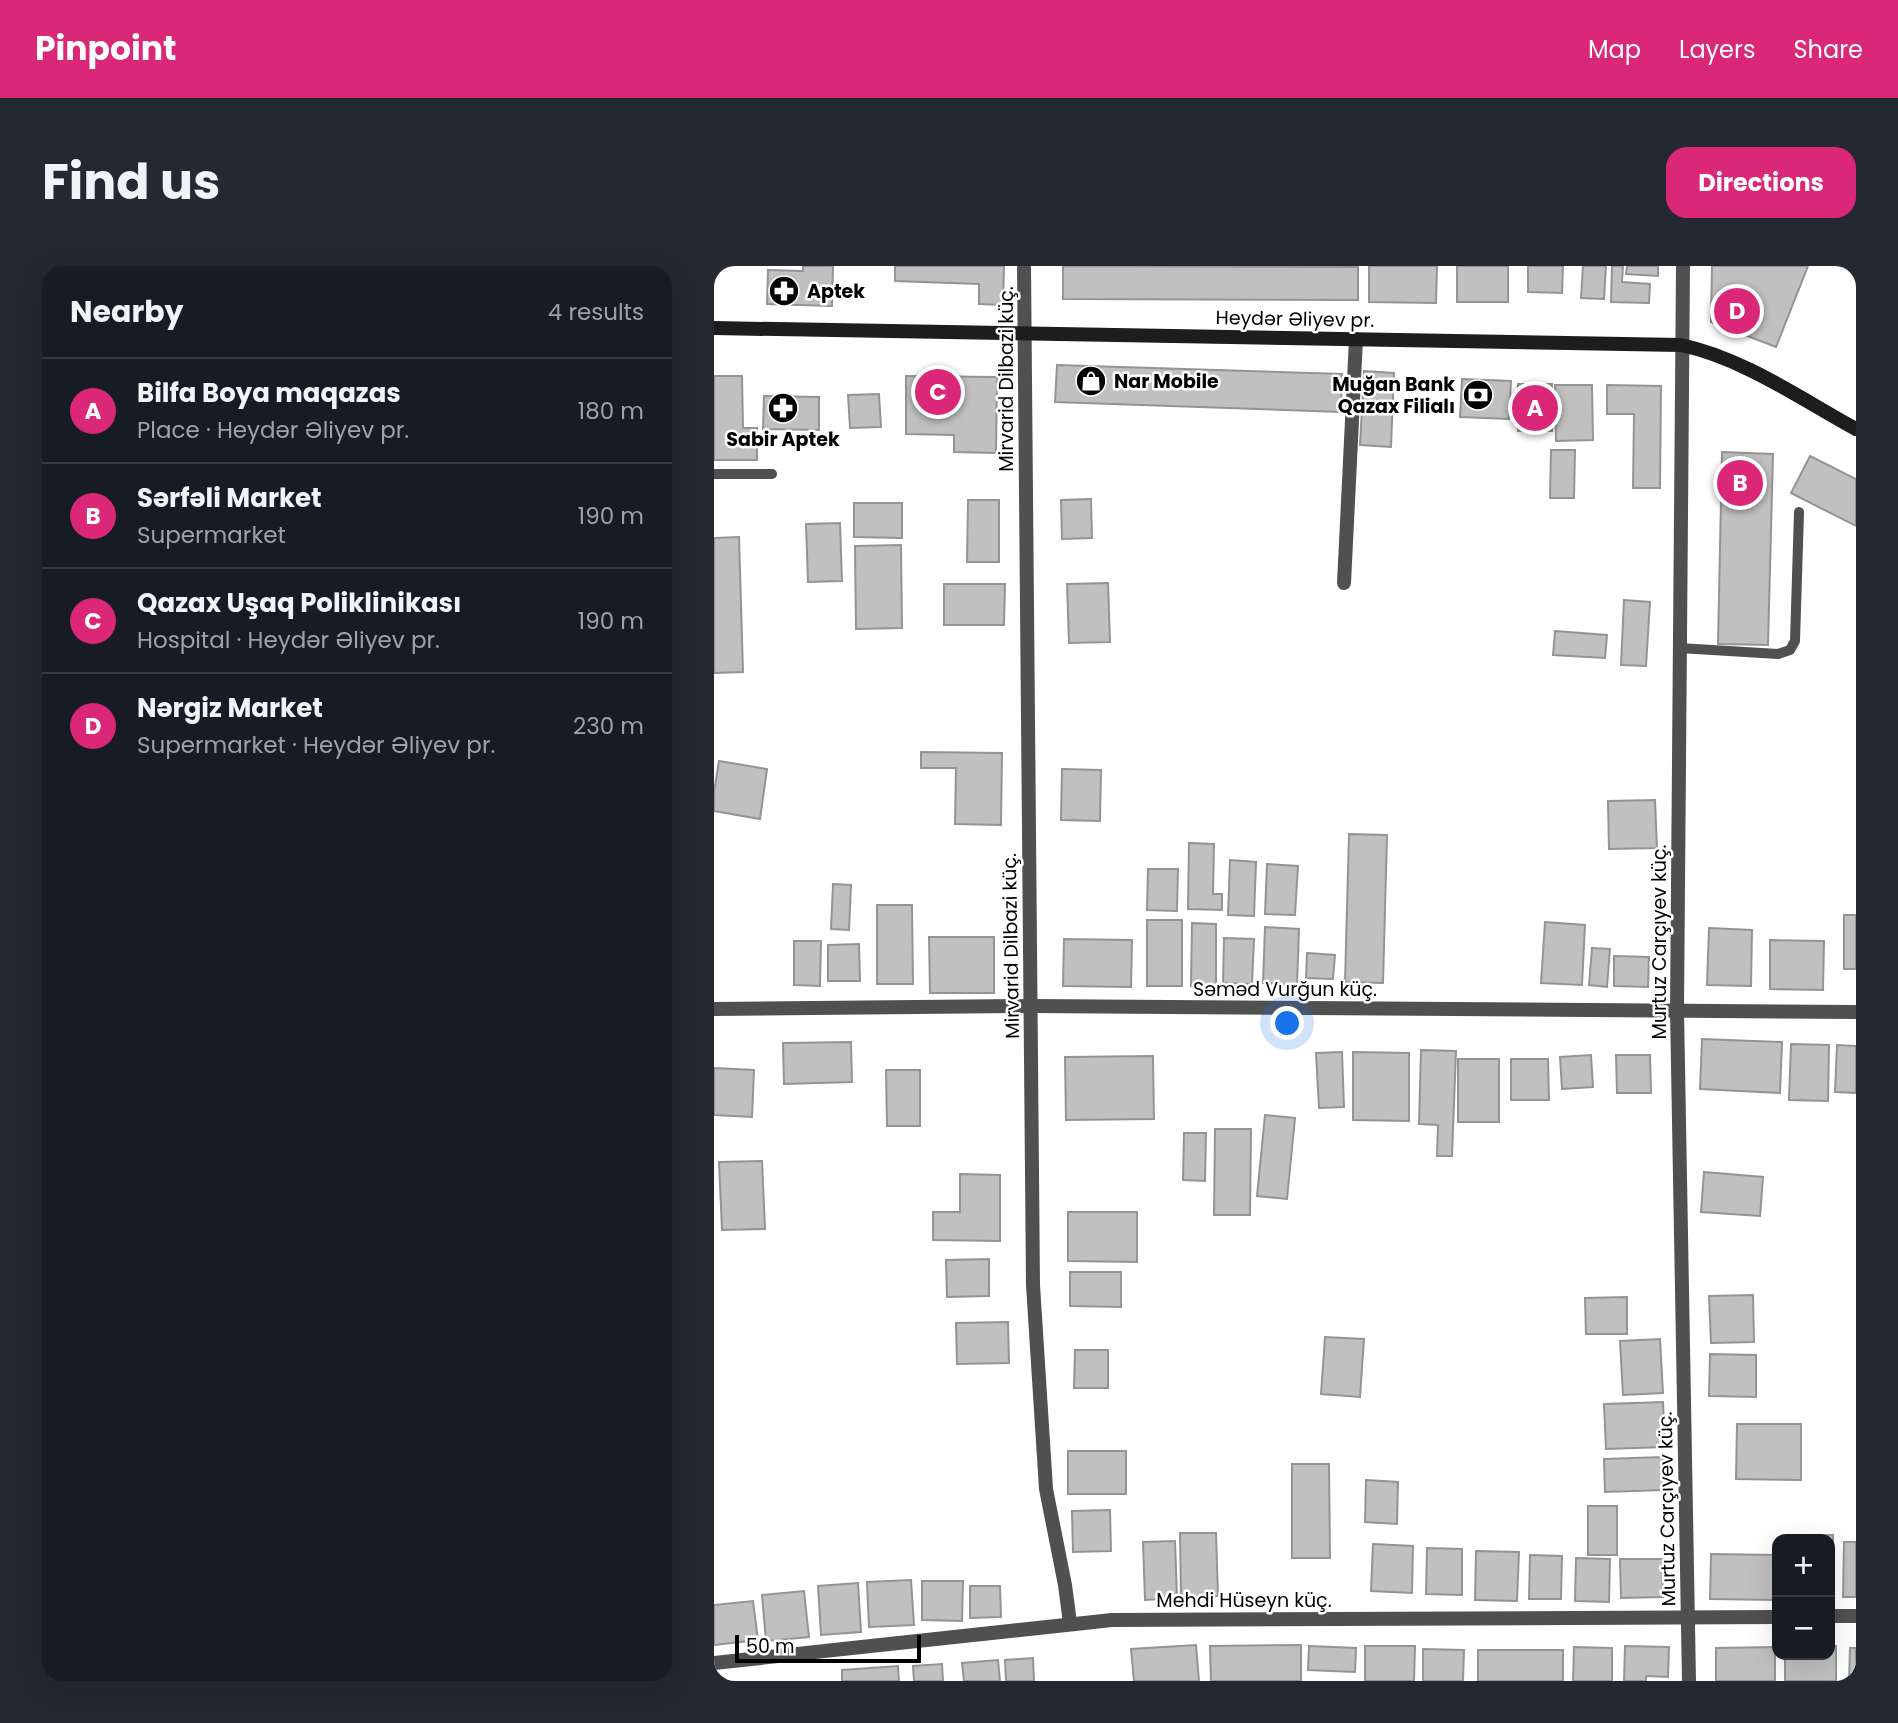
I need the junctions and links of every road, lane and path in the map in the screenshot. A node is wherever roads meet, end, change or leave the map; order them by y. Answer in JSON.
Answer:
{"nodes":[{"id":1,"x":1024,"y":266,"type":"edge"},
{"id":2,"x":1683,"y":266,"type":"edge"},
{"id":3,"x":714,"y":328,"type":"edge"},
{"id":4,"x":1024,"y":333,"type":"junction"},
{"id":5,"x":1356,"y":339,"type":"junction"},
{"id":6,"x":1681,"y":345,"type":"junction"},
{"id":7,"x":1856,"y":429,"type":"edge"},
{"id":8,"x":714,"y":474,"type":"edge"},
{"id":9,"x":772,"y":474,"type":"dead end"},
{"id":10,"x":1799,"y":512,"type":"dead end"},
{"id":11,"x":1345,"y":583,"type":"dead end"},
{"id":12,"x":1679,"y":648,"type":"junction"},
{"id":13,"x":1031,"y":1006,"type":"junction"},
{"id":14,"x":714,"y":1009,"type":"edge"},
{"id":15,"x":1677,"y":1010,"type":"junction"},
{"id":16,"x":1856,"y":1012,"type":"edge"},
{"id":17,"x":1835,"y":1616,"type":"edge"},
{"id":18,"x":1856,"y":1616,"type":"edge"},
{"id":19,"x":1772,"y":1617,"type":"edge"},
{"id":20,"x":1688,"y":1618,"type":"junction"},
{"id":21,"x":1070,"y":1623,"type":"junction"},
{"id":22,"x":714,"y":1663,"type":"edge"},
{"id":23,"x":1689,"y":1681,"type":"edge"}],
"edges":[{"from":1,"to":4,"type":"street","name":"Mirvarid Dilbazi küç."},
{"from":2,"to":6,"type":"street","name":"Murtuz Carçıyev küç."},
{"from":3,"to":4,"type":"main road","name":"Heydər Əliyev pr."},
{"from":4,"to":5,"type":"main road","name":"Heydər Əliyev pr."},
{"from":4,"to":13,"type":"street","name":"Mirvarid Dilbazi küç."},
{"from":5,"to":6,"type":"main road","name":"Heydər Əliyev pr."},
{"from":5,"to":11,"type":"street"},
{"from":6,"to":7,"type":"main road","name":"Heydər Əliyev pr."},
{"from":6,"to":12,"type":"street","name":"Murtuz Carçıyev küç."},
{"from":8,"to":9,"type":"lane"},
{"from":10,"to":12,"type":"lane"},
{"from":12,"to":15,"type":"street","name":"Murtuz Carçıyev küç."},
{"from":13,"to":14,"type":"street","name":"Səməd Vurğun küç."},
{"from":13,"to":15,"type":"street","name":"Səməd Vurğun küç."},
{"from":13,"to":21,"type":"street","name":"Mirvarid Dilbazi küç."},
{"from":15,"to":16,"type":"street","name":"Səməd Vurğun küç."},
{"from":15,"to":20,"type":"street","name":"Murtuz Carçıyev küç."},
{"from":17,"to":18,"type":"street"},
{"from":19,"to":20,"type":"street","name":"Mehdi Hüseyn küç."},
{"from":20,"to":21,"type":"street","name":"Mehdi Hüseyn küç."},
{"from":20,"to":23,"type":"street","name":"Murtuz Carçıyev küç."},
{"from":21,"to":22,"type":"street","name":"Mehdi Hüseyn küç."}]}
